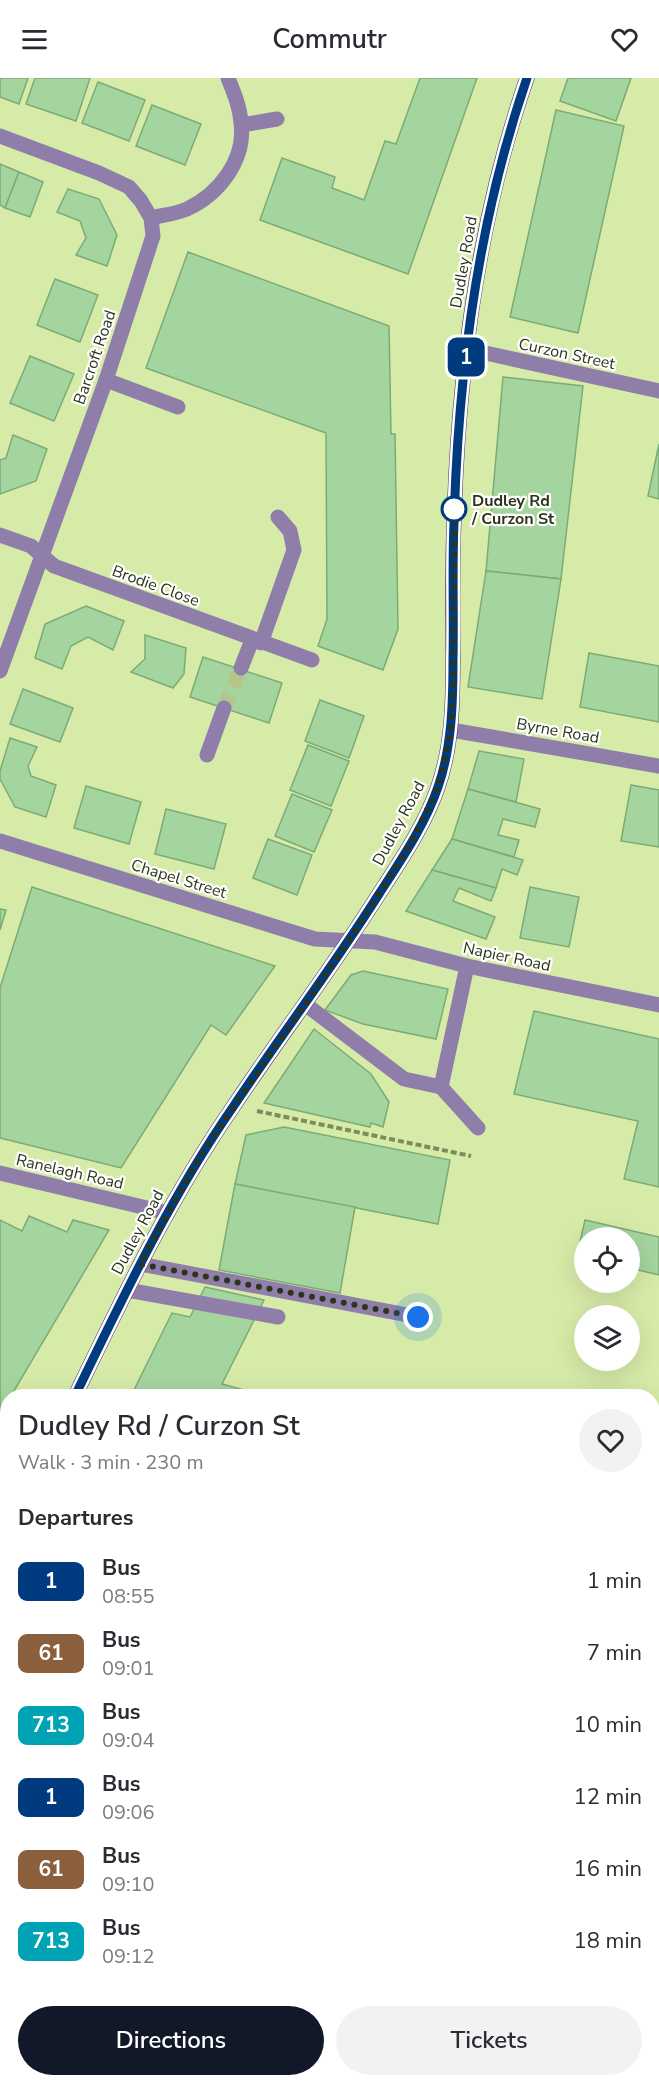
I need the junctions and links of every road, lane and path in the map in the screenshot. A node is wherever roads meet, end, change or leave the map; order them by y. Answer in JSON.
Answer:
{"nodes":[{"id":1,"x":228,"y":78,"type":"edge"},
{"id":2,"x":527,"y":78,"type":"edge"},
{"id":3,"x":276,"y":119,"type":"dead end"},
{"id":4,"x":242,"y":125,"type":"junction"},
{"id":5,"x":0,"y":136,"type":"edge"},
{"id":6,"x":151,"y":218,"type":"junction"},
{"id":7,"x":466,"y":350,"type":"junction"},
{"id":8,"x":106,"y":380,"type":"junction"},
{"id":9,"x":659,"y":392,"type":"edge"},
{"id":10,"x":178,"y":407,"type":"dead end"},
{"id":11,"x":278,"y":517,"type":"dead end"},
{"id":12,"x":0,"y":535,"type":"edge"},
{"id":13,"x":41,"y":556,"type":"junction"},
{"id":14,"x":256,"y":641,"type":"junction"},
{"id":15,"x":312,"y":660,"type":"dead end"},
{"id":16,"x":241,"y":668,"type":"tunnel mouth"},
{"id":17,"x":0,"y":671,"type":"edge"},
{"id":18,"x":224,"y":708,"type":"tunnel mouth"},
{"id":19,"x":451,"y":730,"type":"junction"},
{"id":20,"x":207,"y":755,"type":"dead end"},
{"id":21,"x":659,"y":766,"type":"edge"},
{"id":22,"x":0,"y":842,"type":"edge"},
{"id":23,"x":349,"y":941,"type":"junction"},
{"id":24,"x":467,"y":966,"type":"junction"},
{"id":25,"x":305,"y":1004,"type":"junction"},
{"id":26,"x":659,"y":1005,"type":"edge"},
{"id":27,"x":441,"y":1087,"type":"junction"},
{"id":28,"x":233,"y":1106,"type":"junction"},
{"id":29,"x":478,"y":1128,"type":"dead end"},
{"id":30,"x":471,"y":1156,"type":"dead end"},
{"id":31,"x":0,"y":1173,"type":"edge"},
{"id":32,"x":168,"y":1213,"type":"junction"},
{"id":33,"x":140,"y":1264,"type":"junction"},
{"id":34,"x":126,"y":1290,"type":"junction"},
{"id":35,"x":278,"y":1317,"type":"dead end"},
{"id":36,"x":418,"y":1317,"type":"dead end"},
{"id":37,"x":78,"y":1389,"type":"edge"}],
"edges":[{"from":1,"to":4,"type":"street"},
{"from":2,"to":7,"type":"main road","name":"Dudley Road"},
{"from":3,"to":4,"type":"street"},
{"from":4,"to":6,"type":"street"},
{"from":5,"to":6,"type":"street"},
{"from":6,"to":8,"type":"street","name":"Barcroft Road"},
{"from":7,"to":9,"type":"street","name":"Curzon Street"},
{"from":7,"to":19,"type":"main road","name":"Dudley Road"},
{"from":8,"to":10,"type":"street"},
{"from":8,"to":13,"type":"street","name":"Barcroft Road"},
{"from":11,"to":14,"type":"street"},
{"from":12,"to":13,"type":"street","name":"Brodie Close"},
{"from":13,"to":14,"type":"street","name":"Brodie Close"},
{"from":13,"to":17,"type":"street","name":"Barcroft Road"},
{"from":14,"to":15,"type":"street","name":"Brodie Close"},
{"from":14,"to":16,"type":"street"},
{"from":18,"to":20,"type":"street"},
{"from":19,"to":21,"type":"street","name":"Byrne Road"},
{"from":19,"to":23,"type":"main road","name":"Dudley Road"},
{"from":22,"to":23,"type":"street","name":"Chapel Street"},
{"from":23,"to":24,"type":"street","name":"Napier Road"},
{"from":23,"to":25,"type":"main road","name":"Dudley Road"},
{"from":24,"to":26,"type":"street","name":"Napier Road"},
{"from":24,"to":27,"type":"street"},
{"from":25,"to":27,"type":"street"},
{"from":25,"to":28,"type":"main road","name":"Dudley Road"},
{"from":27,"to":29,"type":"street"},
{"from":28,"to":30,"type":"path"},
{"from":28,"to":32,"type":"main road","name":"Dudley Road"},
{"from":31,"to":32,"type":"street","name":"Ranelagh Road"},
{"from":32,"to":33,"type":"main road","name":"Dudley Road"},
{"from":33,"to":34,"type":"main road","name":"Dudley Road"},
{"from":33,"to":36,"type":"street"},
{"from":34,"to":35,"type":"street"},
{"from":34,"to":37,"type":"main road","name":"Dudley Road"}]}
